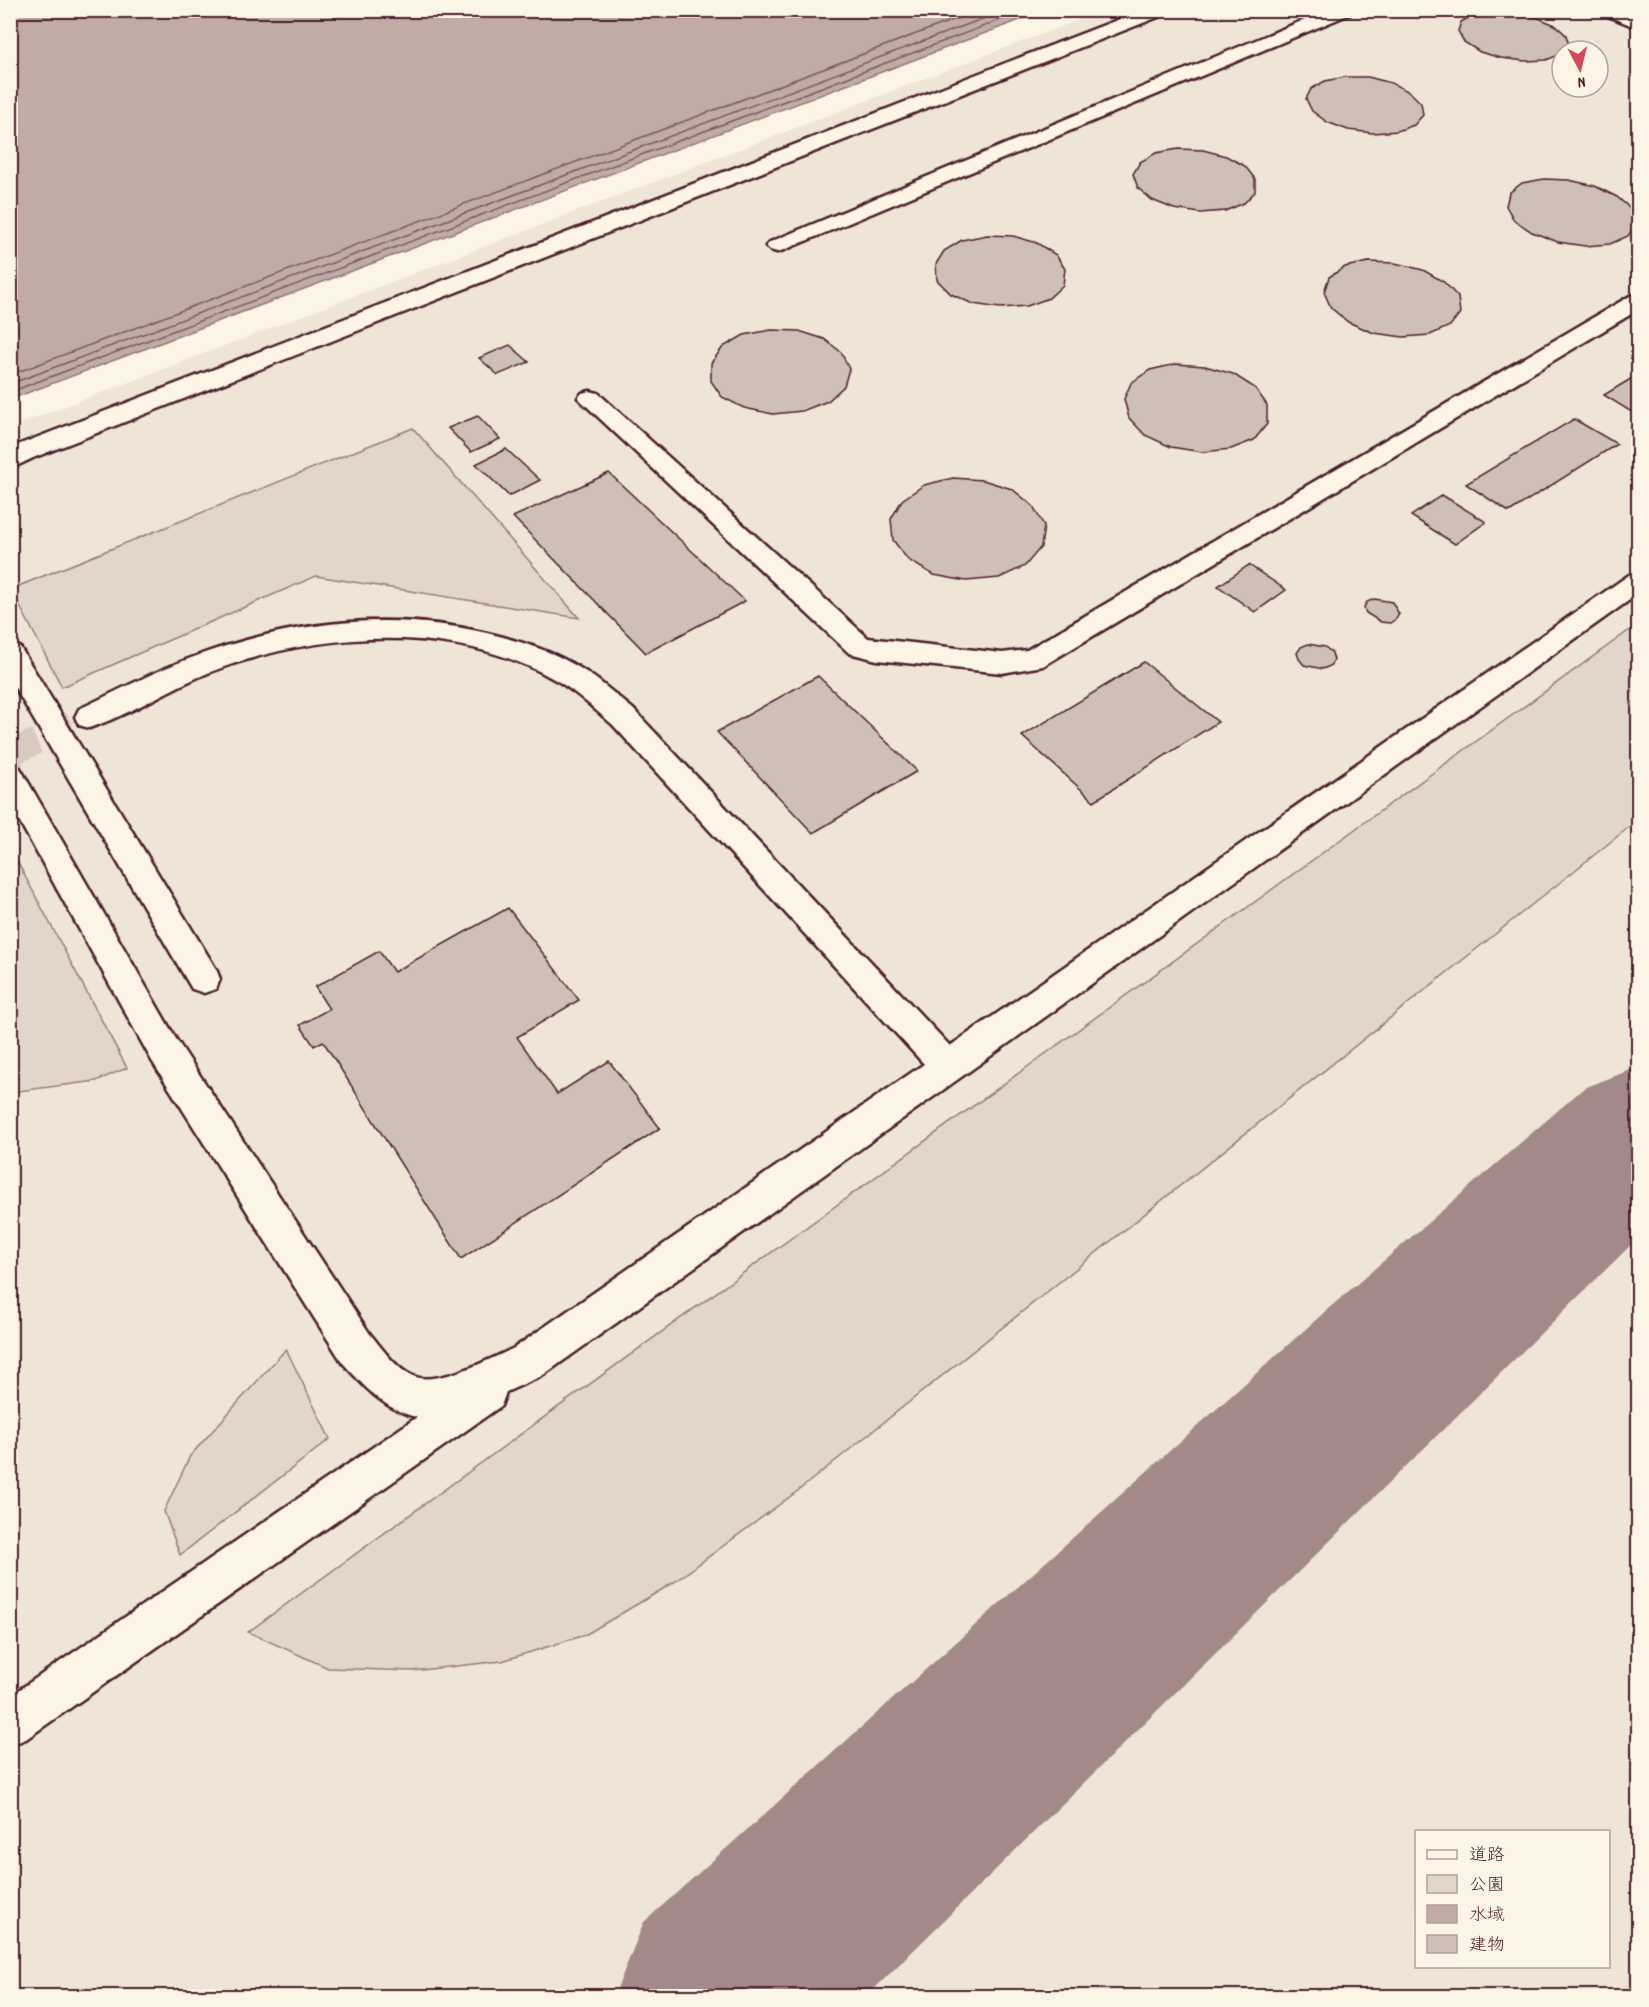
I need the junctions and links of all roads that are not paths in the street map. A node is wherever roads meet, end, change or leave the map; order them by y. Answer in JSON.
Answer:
{"nodes":[{"id":1,"x":1160,"y":10,"type":"edge"},
{"id":2,"x":1344,"y":10,"type":"edge"},
{"id":3,"x":1609,"y":10,"type":"edge"},
{"id":4,"x":1638,"y":23,"type":"edge"},
{"id":5,"x":777,"y":246,"type":"dead end"},
{"id":6,"x":1638,"y":301,"type":"edge"},
{"id":7,"x":590,"y":398,"type":"dead end"},
{"id":8,"x":10,"y":461,"type":"edge"},
{"id":9,"x":1638,"y":581,"type":"edge"},
{"id":10,"x":10,"y":654,"type":"edge"},
{"id":11,"x":89,"y":717,"type":"tunnel mouth"},
{"id":12,"x":10,"y":776,"type":"edge"},
{"id":13,"x":204,"y":979,"type":"dead end"},
{"id":14,"x":947,"y":1066,"type":"junction"},
{"id":15,"x":528,"y":1362,"type":"junction"},
{"id":16,"x":10,"y":1723,"type":"edge"}],
"edges":[{"from":1,"to":8,"type":"lane"},
{"from":2,"to":5,"type":"lane"},
{"from":3,"to":4,"type":"lane"},
{"from":6,"to":7,"type":"lane"},
{"from":9,"to":14,"type":"lane"},
{"from":10,"to":13,"type":"lane"},
{"from":11,"to":14,"type":"lane"},
{"from":12,"to":15,"type":"lane"},
{"from":14,"to":15,"type":"lane"},
{"from":15,"to":16,"type":"lane"}]}
